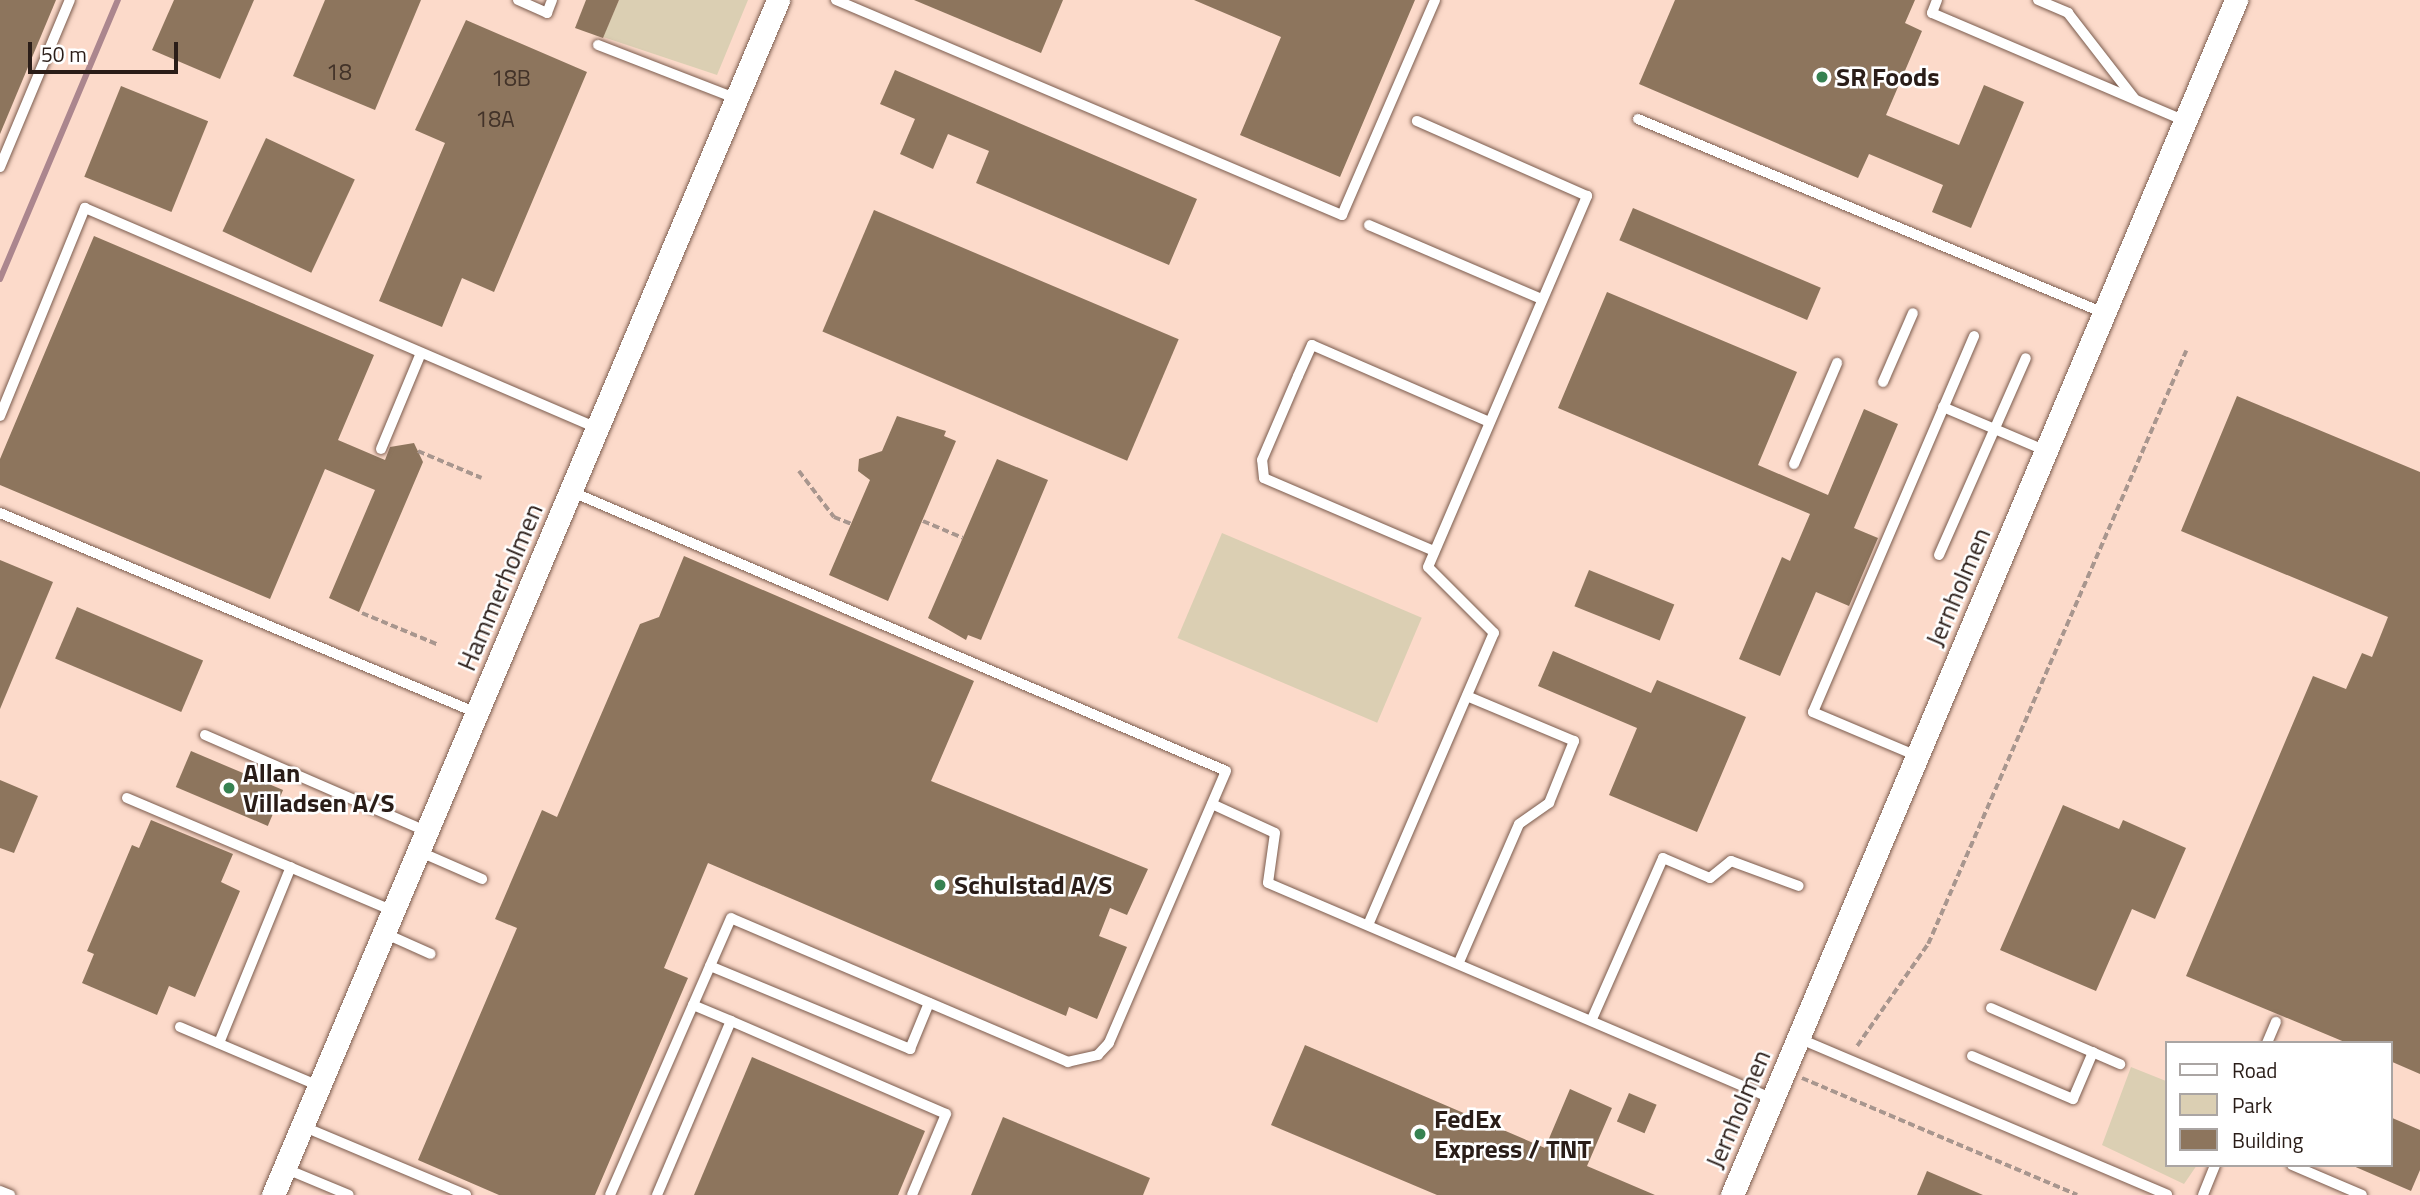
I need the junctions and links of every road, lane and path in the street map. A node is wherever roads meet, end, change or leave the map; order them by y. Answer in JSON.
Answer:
{"nodes":[{"id":1,"x":70,"y":0,"type":"edge"},
{"id":2,"x":518,"y":0,"type":"edge"},
{"id":3,"x":552,"y":0,"type":"edge"},
{"id":4,"x":778,"y":0,"type":"edge"},
{"id":5,"x":836,"y":0,"type":"edge"},
{"id":6,"x":1436,"y":0,"type":"edge"},
{"id":7,"x":1937,"y":0,"type":"edge"},
{"id":8,"x":2038,"y":0,"type":"edge"},
{"id":9,"x":2236,"y":0,"type":"edge"},
{"id":10,"x":598,"y":45,"type":"dead end"},
{"id":11,"x":737,"y":99,"type":"junction"},
{"id":12,"x":2136,"y":100,"type":"junction"},
{"id":13,"x":1638,"y":119,"type":"dead end"},
{"id":14,"x":1417,"y":121,"type":"dead end"},
{"id":15,"x":2185,"y":121,"type":"junction"},
{"id":16,"x":0,"y":167,"type":"edge"},
{"id":17,"x":1369,"y":225,"type":"dead end"},
{"id":18,"x":1542,"y":299,"type":"junction"},
{"id":19,"x":1913,"y":313,"type":"dead end"},
{"id":20,"x":2104,"y":313,"type":"junction"},
{"id":21,"x":1974,"y":335,"type":"dead end"},
{"id":22,"x":2186,"y":351,"type":"dead end"},
{"id":23,"x":421,"y":353,"type":"junction"},
{"id":24,"x":2026,"y":358,"type":"dead end"},
{"id":25,"x":1837,"y":363,"type":"dead end"},
{"id":26,"x":1883,"y":382,"type":"dead end"},
{"id":27,"x":1943,"y":407,"type":"junction"},
{"id":28,"x":0,"y":416,"type":"edge"},
{"id":29,"x":1489,"y":422,"type":"junction"},
{"id":30,"x":597,"y":428,"type":"junction"},
{"id":31,"x":1995,"y":429,"type":"junction"},
{"id":32,"x":381,"y":449,"type":"dead end"},
{"id":33,"x":418,"y":451,"type":"dead end"},
{"id":34,"x":2046,"y":451,"type":"junction"},
{"id":35,"x":1794,"y":464,"type":"dead end"},
{"id":36,"x":799,"y":471,"type":"dead end"},
{"id":37,"x":482,"y":478,"type":"dead end"},
{"id":38,"x":570,"y":491,"type":"junction"},
{"id":39,"x":0,"y":513,"type":"edge"},
{"id":40,"x":923,"y":521,"type":"dead end"},
{"id":41,"x":851,"y":524,"type":"dead end"},
{"id":42,"x":963,"y":538,"type":"dead end"},
{"id":43,"x":1434,"y":551,"type":"junction"},
{"id":44,"x":1939,"y":555,"type":"dead end"},
{"id":45,"x":362,"y":613,"type":"dead end"},
{"id":46,"x":439,"y":645,"type":"dead end"},
{"id":47,"x":1467,"y":696,"type":"junction"},
{"id":48,"x":477,"y":713,"type":"junction"},
{"id":49,"x":205,"y":735,"type":"dead end"},
{"id":50,"x":1917,"y":756,"type":"junction"},
{"id":51,"x":127,"y":798,"type":"dead end"},
{"id":52,"x":1212,"y":804,"type":"junction"},
{"id":53,"x":422,"y":841,"type":"junction"},
{"id":54,"x":291,"y":867,"type":"junction"},
{"id":55,"x":482,"y":879,"type":"dead end"},
{"id":56,"x":1799,"y":886,"type":"dead end"},
{"id":57,"x":393,"y":911,"type":"junction"},
{"id":58,"x":1368,"y":925,"type":"junction"},
{"id":59,"x":384,"y":933,"type":"junction"},
{"id":60,"x":431,"y":954,"type":"dead end"},
{"id":61,"x":1459,"y":962,"type":"junction"},
{"id":62,"x":710,"y":966,"type":"junction"},
{"id":63,"x":929,"y":1003,"type":"junction"},
{"id":64,"x":693,"y":1005,"type":"junction"},
{"id":65,"x":1991,"y":1008,"type":"dead end"},
{"id":66,"x":1592,"y":1018,"type":"junction"},
{"id":67,"x":731,"y":1021,"type":"junction"},
{"id":68,"x":2276,"y":1022,"type":"dead end"},
{"id":69,"x":180,"y":1027,"type":"dead end"},
{"id":70,"x":1798,"y":1038,"type":"junction"},
{"id":71,"x":2268,"y":1041,"type":"edge"},
{"id":72,"x":219,"y":1043,"type":"junction"},
{"id":73,"x":2093,"y":1052,"type":"junction"},
{"id":74,"x":1972,"y":1056,"type":"dead end"},
{"id":75,"x":1848,"y":1059,"type":"junction"},
{"id":76,"x":2120,"y":1064,"type":"dead end"},
{"id":77,"x":1784,"y":1070,"type":"junction"},
{"id":78,"x":319,"y":1086,"type":"junction"},
{"id":79,"x":1773,"y":1098,"type":"junction"},
{"id":80,"x":302,"y":1126,"type":"junction"},
{"id":81,"x":2215,"y":1167,"type":"edge"},
{"id":82,"x":2297,"y":1167,"type":"edge"},
{"id":83,"x":284,"y":1168,"type":"junction"},
{"id":84,"x":0,"y":1191,"type":"edge"},
{"id":85,"x":10,"y":1195,"type":"edge"},
{"id":86,"x":273,"y":1195,"type":"edge"},
{"id":87,"x":349,"y":1195,"type":"edge"},
{"id":88,"x":466,"y":1195,"type":"edge"},
{"id":89,"x":610,"y":1195,"type":"edge"},
{"id":90,"x":657,"y":1195,"type":"edge"},
{"id":91,"x":912,"y":1195,"type":"edge"},
{"id":92,"x":1732,"y":1195,"type":"edge"},
{"id":93,"x":2077,"y":1195,"type":"edge"},
{"id":94,"x":2167,"y":1195,"type":"edge"},
{"id":95,"x":2203,"y":1195,"type":"edge"},
{"id":96,"x":2362,"y":1195,"type":"edge"}],
"edges":[{"from":1,"to":16,"type":"lane"},
{"from":2,"to":3,"type":"lane"},
{"from":4,"to":11,"type":"street","name":"Hammerholmen"},
{"from":5,"to":6,"type":"lane"},
{"from":7,"to":12,"type":"lane"},
{"from":8,"to":12,"type":"lane"},
{"from":9,"to":15,"type":"street","name":"Jernholmen"},
{"from":10,"to":11,"type":"lane"},
{"from":11,"to":30,"type":"street","name":"Hammerholmen"},
{"from":12,"to":15,"type":"lane"},
{"from":13,"to":20,"type":"lane"},
{"from":14,"to":18,"type":"lane"},
{"from":15,"to":20,"type":"street","name":"Jernholmen"},
{"from":17,"to":18,"type":"lane"},
{"from":18,"to":29,"type":"lane"},
{"from":19,"to":26,"type":"lane"},
{"from":20,"to":34,"type":"street","name":"Jernholmen"},
{"from":21,"to":27,"type":"lane"},
{"from":22,"to":75,"type":"path"},
{"from":23,"to":28,"type":"lane"},
{"from":23,"to":30,"type":"lane"},
{"from":23,"to":32,"type":"lane"},
{"from":24,"to":31,"type":"lane"},
{"from":25,"to":35,"type":"lane"},
{"from":27,"to":31,"type":"lane"},
{"from":27,"to":50,"type":"lane"},
{"from":29,"to":43,"type":"lane"},
{"from":29,"to":43,"type":"lane"},
{"from":30,"to":38,"type":"street","name":"Hammerholmen"},
{"from":31,"to":34,"type":"lane"},
{"from":31,"to":44,"type":"lane"},
{"from":33,"to":37,"type":"path"},
{"from":34,"to":50,"type":"street","name":"Jernholmen"},
{"from":36,"to":41,"type":"path"},
{"from":38,"to":48,"type":"street","name":"Hammerholmen"},
{"from":38,"to":52,"type":"lane"},
{"from":39,"to":48,"type":"lane"},
{"from":40,"to":42,"type":"path"},
{"from":43,"to":47,"type":"lane"},
{"from":45,"to":46,"type":"path"},
{"from":47,"to":58,"type":"lane"},
{"from":47,"to":61,"type":"lane"},
{"from":48,"to":53,"type":"street","name":"Hammerholmen"},
{"from":49,"to":53,"type":"lane"},
{"from":50,"to":70,"type":"street","name":"Jernholmen"},
{"from":51,"to":54,"type":"lane"},
{"from":52,"to":58,"type":"lane"},
{"from":52,"to":63,"type":"lane"},
{"from":53,"to":55,"type":"lane"},
{"from":53,"to":57,"type":"street","name":"Hammerholmen"},
{"from":54,"to":57,"type":"lane"},
{"from":54,"to":72,"type":"lane"},
{"from":56,"to":66,"type":"lane"},
{"from":57,"to":59,"type":"street","name":"Hammerholmen"},
{"from":58,"to":61,"type":"lane"},
{"from":59,"to":60,"type":"lane"},
{"from":59,"to":78,"type":"street","name":"Hammerholmen"},
{"from":61,"to":66,"type":"lane"},
{"from":62,"to":63,"type":"lane"},
{"from":62,"to":63,"type":"lane"},
{"from":62,"to":64,"type":"lane"},
{"from":64,"to":67,"type":"lane"},
{"from":64,"to":89,"type":"lane"},
{"from":65,"to":73,"type":"lane"},
{"from":66,"to":79,"type":"lane"},
{"from":67,"to":90,"type":"lane"},
{"from":67,"to":91,"type":"lane"},
{"from":68,"to":71,"type":"lane"},
{"from":69,"to":72,"type":"lane"},
{"from":70,"to":75,"type":"lane"},
{"from":70,"to":77,"type":"street","name":"Jernholmen"},
{"from":72,"to":78,"type":"lane"},
{"from":73,"to":74,"type":"lane"},
{"from":73,"to":76,"type":"lane"},
{"from":75,"to":94,"type":"lane"},
{"from":77,"to":79,"type":"street","name":"Jernholmen"},
{"from":77,"to":93,"type":"path"},
{"from":78,"to":80,"type":"street","name":"Hammerholmen"},
{"from":79,"to":92,"type":"street","name":"Jernholmen"},
{"from":80,"to":83,"type":"street","name":"Hammerholmen"},
{"from":80,"to":88,"type":"lane"},
{"from":81,"to":95,"type":"lane"},
{"from":82,"to":96,"type":"lane"},
{"from":83,"to":86,"type":"street","name":"Hammerholmen"},
{"from":83,"to":87,"type":"lane"},
{"from":84,"to":85,"type":"lane"}]}
